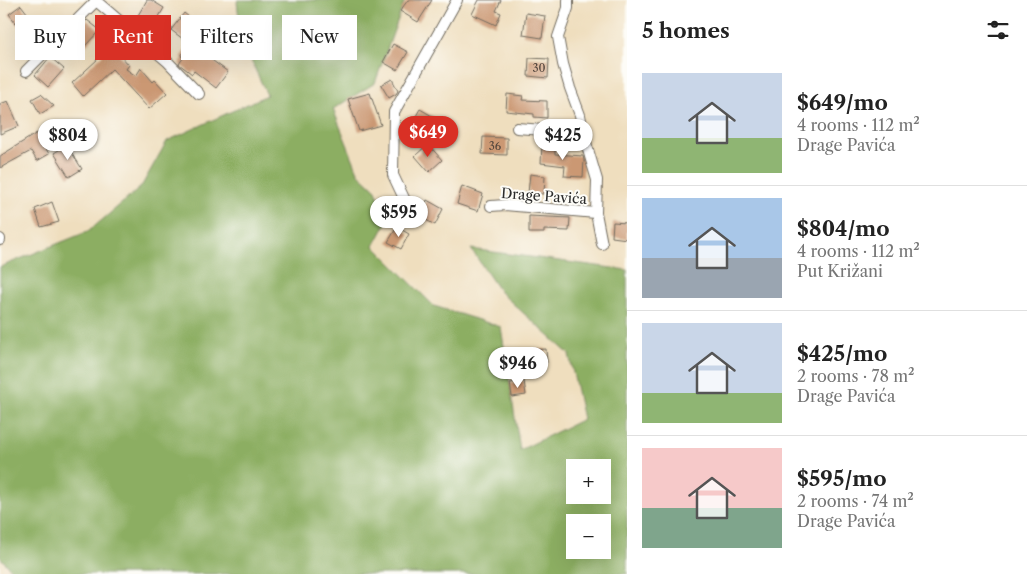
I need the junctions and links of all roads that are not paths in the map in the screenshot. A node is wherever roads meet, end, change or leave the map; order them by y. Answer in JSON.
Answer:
{"nodes":[{"id":1,"x":95,"y":0,"type":"edge"},
{"id":2,"x":457,"y":0,"type":"edge"},
{"id":3,"x":568,"y":0,"type":"edge"},
{"id":4,"x":26,"y":71,"type":"dead end"},
{"id":5,"x":199,"y":94,"type":"dead end"},
{"id":6,"x":517,"y":128,"type":"dead end"},
{"id":7,"x":584,"y":136,"type":"junction"},
{"id":8,"x":491,"y":206,"type":"dead end"},
{"id":9,"x":411,"y":213,"type":"dead end"},
{"id":10,"x":596,"y":213,"type":"junction"},
{"id":11,"x":602,"y":244,"type":"dead end"}],
"edges":[{"from":1,"to":4,"type":"street"},
{"from":1,"to":5,"type":"street"},
{"from":2,"to":9,"type":"street"},
{"from":3,"to":7,"type":"street","name":"Drage Pavića"},
{"from":6,"to":7,"type":"street"},
{"from":7,"to":10,"type":"street","name":"Drage Pavića"},
{"from":8,"to":10,"type":"street","name":"Drage Pavića"},
{"from":10,"to":11,"type":"street","name":"Drage Pavića"}]}
